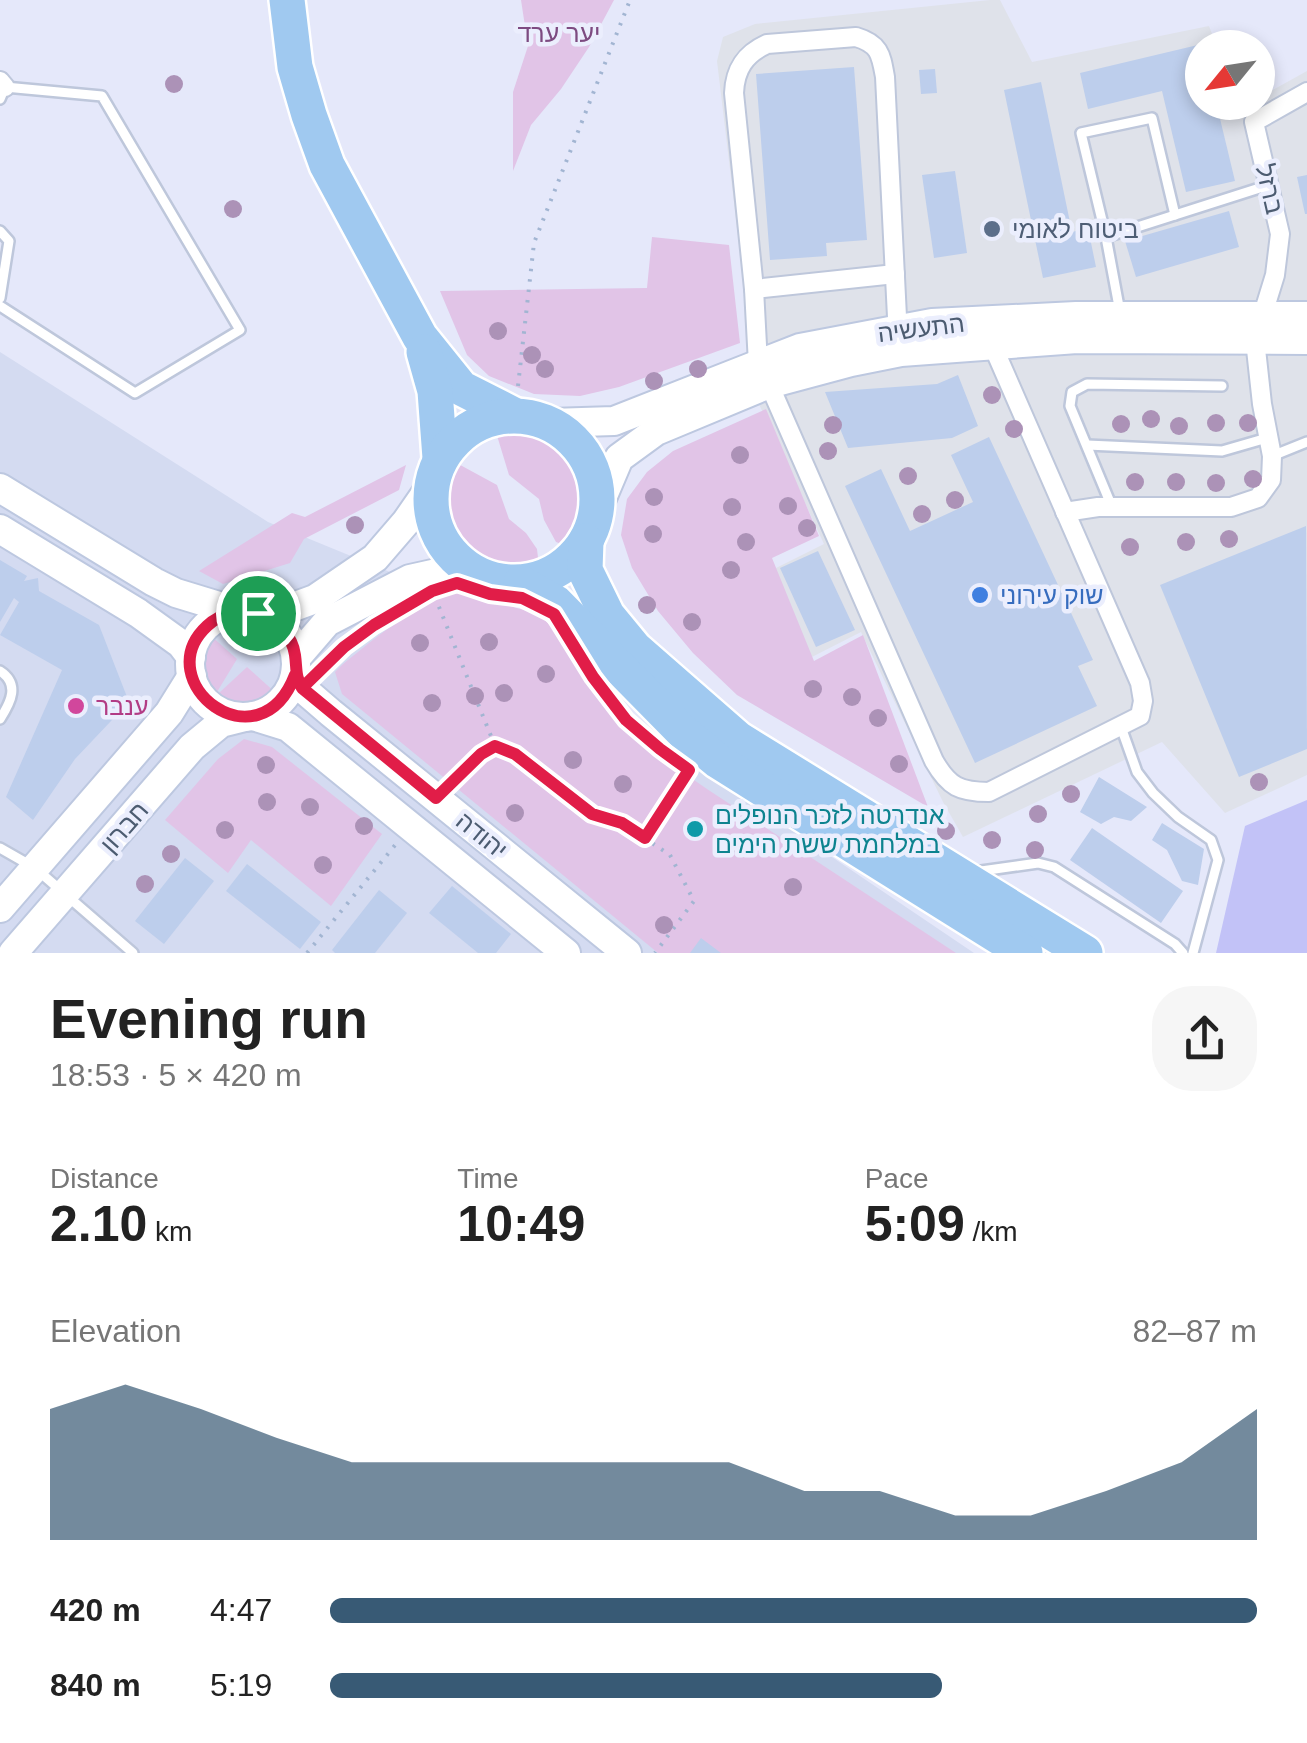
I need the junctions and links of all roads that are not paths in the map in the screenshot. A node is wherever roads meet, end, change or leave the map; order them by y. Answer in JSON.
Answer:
{"nodes":[{"id":1,"x":286,"y":0,"type":"edge"},
{"id":2,"x":2,"y":89,"type":"edge"},
{"id":3,"x":1307,"y":92,"type":"edge"},
{"id":4,"x":1269,"y":184,"type":"junction"},
{"id":5,"x":1175,"y":214,"type":"junction"},
{"id":6,"x":0,"y":232,"type":"edge"},
{"id":7,"x":1106,"y":237,"type":"junction"},
{"id":8,"x":895,"y":274,"type":"junction"},
{"id":9,"x":754,"y":289,"type":"junction"},
{"id":10,"x":0,"y":302,"type":"edge"},
{"id":11,"x":1120,"y":316,"type":"junction"},
{"id":12,"x":1307,"y":316,"type":"edge"},
{"id":13,"x":1258,"y":328,"type":"junction"},
{"id":14,"x":991,"y":332,"type":"junction"},
{"id":15,"x":420,"y":336,"type":"junction"},
{"id":16,"x":899,"y":340,"type":"junction"},
{"id":17,"x":1307,"y":340,"type":"edge"},
{"id":18,"x":763,"y":374,"type":"junction"},
{"id":19,"x":1222,"y":386,"type":"dead end"},
{"id":20,"x":514,"y":415,"type":"junction"},
{"id":21,"x":550,"y":424,"type":"junction"},
{"id":22,"x":1307,"y":442,"type":"edge"},
{"id":23,"x":1086,"y":445,"type":"junction"},
{"id":24,"x":1270,"y":447,"type":"junction"},
{"id":25,"x":436,"y":472,"type":"junction"},
{"id":26,"x":0,"y":488,"type":"edge"},
{"id":27,"x":1112,"y":507,"type":"junction"},
{"id":28,"x":1065,"y":512,"type":"junction"},
{"id":29,"x":592,"y":525,"type":"junction"},
{"id":30,"x":0,"y":529,"type":"edge"},
{"id":31,"x":476,"y":574,"type":"junction"},
{"id":32,"x":521,"y":583,"type":"junction"},
{"id":33,"x":247,"y":612,"type":"junction"},
{"id":34,"x":191,"y":666,"type":"junction"},
{"id":35,"x":0,"y":671,"type":"edge"},
{"id":36,"x":298,"y":673,"type":"junction"},
{"id":37,"x":249,"y":716,"type":"junction"},
{"id":38,"x":0,"y":718,"type":"edge"},
{"id":39,"x":1121,"y":727,"type":"junction"},
{"id":40,"x":0,"y":848,"type":"edge"},
{"id":41,"x":35,"y":868,"type":"junction"},
{"id":42,"x":956,"y":874,"type":"junction"},
{"id":43,"x":65,"y":894,"type":"junction"},
{"id":44,"x":0,"y":908,"type":"edge"},
{"id":45,"x":625,"y":952,"type":"edge"},
{"id":46,"x":1023,"y":952,"type":"edge"},
{"id":47,"x":13,"y":953,"type":"edge"},
{"id":48,"x":133,"y":953,"type":"edge"},
{"id":49,"x":566,"y":953,"type":"edge"},
{"id":50,"x":1086,"y":953,"type":"edge"},
{"id":51,"x":1183,"y":953,"type":"edge"},
{"id":52,"x":1193,"y":953,"type":"edge"}],
"edges":[{"from":1,"to":15,"type":"highway"},
{"from":2,"to":10,"type":"lane"},
{"from":3,"to":4,"type":"street","name":"ברזל"},
{"from":4,"to":5,"type":"lane"},
{"from":4,"to":13,"type":"street","name":"ברזל"},
{"from":5,"to":7,"type":"lane"},
{"from":5,"to":7,"type":"lane"},
{"from":6,"to":10,"type":"lane"},
{"from":7,"to":11,"type":"lane"},
{"from":8,"to":9,"type":"street"},
{"from":8,"to":9,"type":"street"},
{"from":8,"to":16,"type":"street"},
{"from":9,"to":18,"type":"street"},
{"from":11,"to":13,"type":"street","name":"התעשיה"},
{"from":11,"to":14,"type":"street","name":"התעשיה"},
{"from":12,"to":13,"type":"street","name":"התעשיה"},
{"from":13,"to":14,"type":"street","name":"התעשיה"},
{"from":13,"to":17,"type":"street","name":"התעשיה"},
{"from":13,"to":24,"type":"street"},
{"from":14,"to":16,"type":"street","name":"התעשיה"},
{"from":14,"to":28,"type":"street"},
{"from":15,"to":20,"type":"highway"},
{"from":15,"to":25,"type":"highway"},
{"from":16,"to":18,"type":"street","name":"התעשיה"},
{"from":18,"to":21,"type":"street","name":"התעשיה"},
{"from":18,"to":29,"type":"street","name":"התעשיה"},
{"from":18,"to":39,"type":"street"},
{"from":19,"to":23,"type":"lane"},
{"from":20,"to":21,"type":"highway"},
{"from":20,"to":25,"type":"highway"},
{"from":21,"to":29,"type":"highway"},
{"from":22,"to":24,"type":"lane"},
{"from":23,"to":24,"type":"lane"},
{"from":23,"to":27,"type":"lane"},
{"from":24,"to":27,"type":"street"},
{"from":25,"to":31,"type":"highway"},
{"from":25,"to":33,"type":"street"},
{"from":26,"to":33,"type":"street"},
{"from":27,"to":28,"type":"street"},
{"from":28,"to":39,"type":"street"},
{"from":29,"to":32,"type":"highway"},
{"from":29,"to":42,"type":"highway"},
{"from":30,"to":34,"type":"street"},
{"from":31,"to":32,"type":"highway"},
{"from":31,"to":36,"type":"street"},
{"from":32,"to":46,"type":"highway"},
{"from":33,"to":34,"type":"street"},
{"from":33,"to":36,"type":"street"},
{"from":34,"to":37,"type":"street"},
{"from":34,"to":41,"type":"street","name":"חברון"},
{"from":35,"to":38,"type":"lane"},
{"from":36,"to":37,"type":"street"},
{"from":36,"to":45,"type":"street","name":"יהודה"},
{"from":37,"to":43,"type":"street","name":"חברון"},
{"from":37,"to":49,"type":"street","name":"יהודה"},
{"from":39,"to":52,"type":"lane"},
{"from":40,"to":41,"type":"lane"},
{"from":41,"to":43,"type":"lane"},
{"from":41,"to":44,"type":"street","name":"חברון"},
{"from":42,"to":50,"type":"highway"},
{"from":42,"to":51,"type":"lane"},
{"from":43,"to":47,"type":"street","name":"חברון"},
{"from":43,"to":48,"type":"lane"}]}
